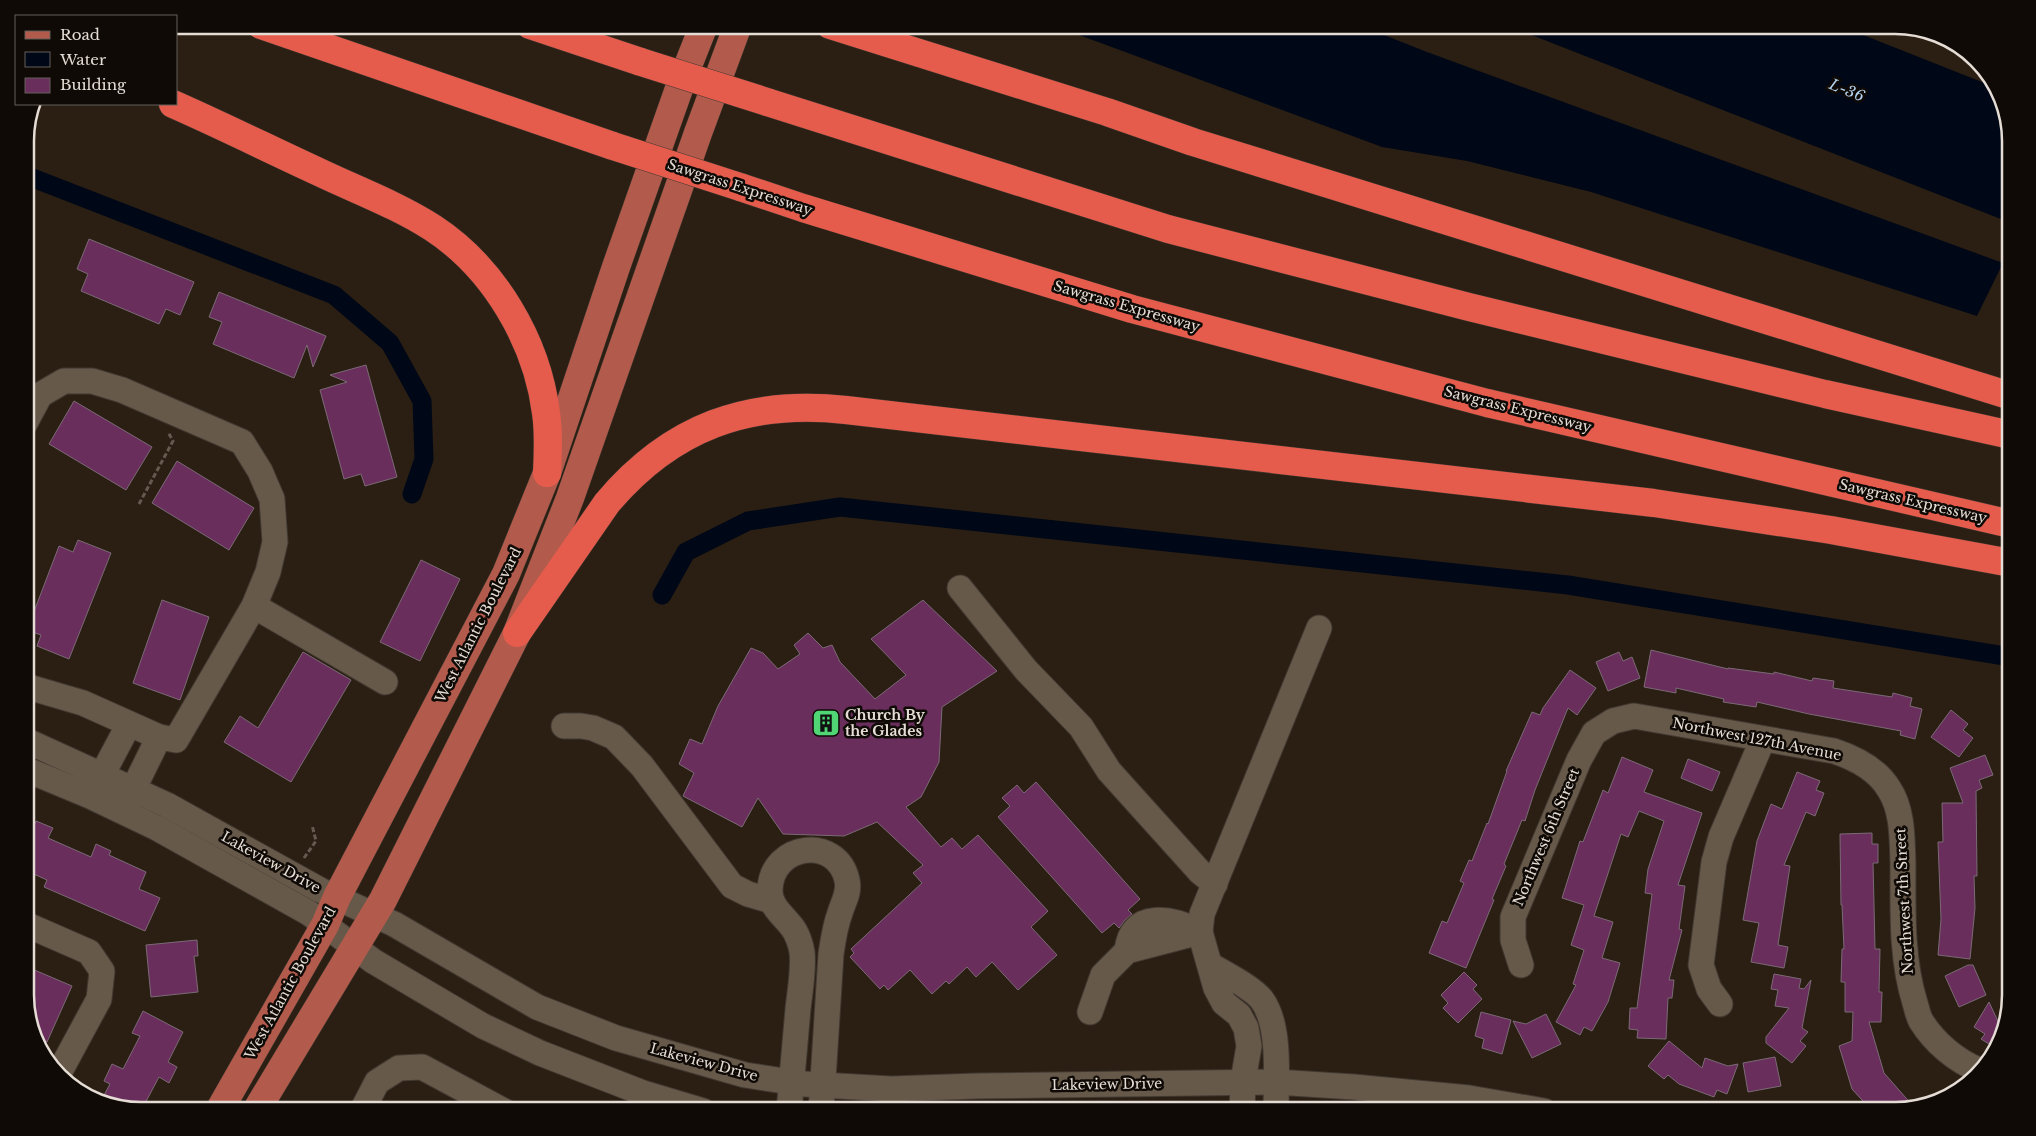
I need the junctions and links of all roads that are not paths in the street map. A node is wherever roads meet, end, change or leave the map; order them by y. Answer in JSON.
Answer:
{"nodes":[{"id":1,"x":287,"y":34,"type":"edge"},
{"id":2,"x":557,"y":34,"type":"edge"},
{"id":3,"x":700,"y":34,"type":"edge"},
{"id":4,"x":735,"y":34,"type":"edge"},
{"id":5,"x":859,"y":34,"type":"edge"},
{"id":6,"x":175,"y":105,"type":"edge"},
{"id":7,"x":2002,"y":393,"type":"edge"},
{"id":8,"x":34,"y":406,"type":"edge"},
{"id":9,"x":2002,"y":433,"type":"edge"},
{"id":10,"x":548,"y":473,"type":"junction"},
{"id":11,"x":2002,"y":522,"type":"edge"},
{"id":12,"x":2002,"y":561,"type":"edge"},
{"id":13,"x":960,"y":588,"type":"dead end"},
{"id":14,"x":254,"y":606,"type":"junction"},
{"id":15,"x":1320,"y":628,"type":"dead end"},
{"id":16,"x":518,"y":632,"type":"junction"},
{"id":17,"x":385,"y":682,"type":"dead end"},
{"id":18,"x":34,"y":689,"type":"edge"},
{"id":19,"x":1613,"y":721,"type":"joint"},
{"id":20,"x":129,"y":724,"type":"junction"},
{"id":21,"x":564,"y":726,"type":"dead end"},
{"id":22,"x":159,"y":737,"type":"junction"},
{"id":23,"x":1763,"y":739,"type":"junction"},
{"id":24,"x":34,"y":746,"type":"edge"},
{"id":25,"x":34,"y":770,"type":"edge"},
{"id":26,"x":96,"y":785,"type":"junction"},
{"id":27,"x":1889,"y":789,"type":"joint"},
{"id":28,"x":128,"y":800,"type":"junction"},
{"id":29,"x":1215,"y":884,"type":"junction"},
{"id":30,"x":336,"y":897,"type":"junction"},
{"id":31,"x":772,"y":901,"type":"junction"},
{"id":32,"x":374,"y":915,"type":"junction"},
{"id":33,"x":325,"y":925,"type":"junction"},
{"id":34,"x":34,"y":928,"type":"edge"},
{"id":35,"x":1200,"y":932,"type":"junction"},
{"id":36,"x":355,"y":947,"type":"junction"},
{"id":37,"x":1521,"y":964,"type":"dead end"},
{"id":38,"x":1210,"y":965,"type":"junction"},
{"id":39,"x":1720,"y":1004,"type":"dead end"},
{"id":40,"x":1090,"y":1012,"type":"dead end"},
{"id":41,"x":1974,"y":1067,"type":"edge"},
{"id":42,"x":62,"y":1068,"type":"edge"},
{"id":43,"x":1243,"y":1081,"type":"junction"},
{"id":44,"x":1276,"y":1082,"type":"junction"},
{"id":45,"x":792,"y":1083,"type":"junction"},
{"id":46,"x":824,"y":1085,"type":"junction"},
{"id":47,"x":224,"y":1102,"type":"edge"},
{"id":48,"x":261,"y":1102,"type":"edge"},
{"id":49,"x":367,"y":1102,"type":"edge"},
{"id":50,"x":487,"y":1102,"type":"edge"},
{"id":51,"x":673,"y":1102,"type":"edge"},
{"id":52,"x":789,"y":1102,"type":"edge"},
{"id":53,"x":821,"y":1102,"type":"edge"},
{"id":54,"x":1242,"y":1102,"type":"edge"},
{"id":55,"x":1276,"y":1102,"type":"edge"},
{"id":56,"x":1492,"y":1102,"type":"edge"}],
"edges":[{"from":1,"to":11,"type":"highway","name":"Sawgrass Expressway","bridge":true},
{"from":2,"to":9,"type":"highway","bridge":true},
{"from":3,"to":10,"type":"main road","name":"West Atlantic Boulevard"},
{"from":4,"to":16,"type":"main road"},
{"from":5,"to":7,"type":"highway"},
{"from":6,"to":10,"type":"highway"},
{"from":8,"to":14,"type":"street"},
{"from":10,"to":30,"type":"main road","name":"West Atlantic Boulevard"},
{"from":12,"to":16,"type":"highway"},
{"from":13,"to":29,"type":"street"},
{"from":14,"to":17,"type":"street"},
{"from":14,"to":22,"type":"street"},
{"from":15,"to":29,"type":"street"},
{"from":16,"to":32,"type":"main road"},
{"from":18,"to":20,"type":"street"},
{"from":19,"to":23,"type":"street","name":"Northwest 127th Avenue"},
{"from":19,"to":37,"type":"street","name":"Northwest 6th Street"},
{"from":20,"to":22,"type":"street"},
{"from":20,"to":26,"type":"street"},
{"from":21,"to":31,"type":"street"},
{"from":22,"to":28,"type":"street"},
{"from":23,"to":27,"type":"street","name":"Northwest 127th Avenue"},
{"from":23,"to":39,"type":"street"},
{"from":24,"to":26,"type":"street","name":"Lakeview Drive"},
{"from":25,"to":26,"type":"street","name":"Lakeview Drive"},
{"from":26,"to":28,"type":"street","name":"Lakeview Drive"},
{"from":27,"to":41,"type":"street","name":"Northwest 7th Street"},
{"from":28,"to":30,"type":"street","name":"Lakeview Drive"},
{"from":28,"to":33,"type":"street","name":"Lakeview Drive"},
{"from":29,"to":35,"type":"street"},
{"from":30,"to":32,"type":"street","name":"Lakeview Drive"},
{"from":30,"to":33,"type":"main road","name":"West Atlantic Boulevard"},
{"from":31,"to":45,"type":"street"},
{"from":31,"to":46,"type":"street"},
{"from":32,"to":36,"type":"main road"},
{"from":32,"to":45,"type":"street","name":"Lakeview Drive"},
{"from":33,"to":36,"type":"street","name":"Lakeview Drive"},
{"from":33,"to":47,"type":"main road","name":"West Atlantic Boulevard"},
{"from":34,"to":42,"type":"street"},
{"from":35,"to":38,"type":"street"},
{"from":35,"to":40,"type":"street"},
{"from":36,"to":48,"type":"main road"},
{"from":36,"to":51,"type":"street","name":"Lakeview Drive"},
{"from":38,"to":43,"type":"street"},
{"from":38,"to":44,"type":"street"},
{"from":43,"to":44,"type":"street","name":"Lakeview Drive"},
{"from":43,"to":46,"type":"street","name":"Lakeview Drive"},
{"from":43,"to":54,"type":"street"},
{"from":44,"to":55,"type":"street"},
{"from":44,"to":56,"type":"street","name":"Lakeview Drive"},
{"from":45,"to":46,"type":"street","name":"Lakeview Drive"},
{"from":45,"to":52,"type":"street"},
{"from":46,"to":53,"type":"street"},
{"from":49,"to":50,"type":"street"}]}
